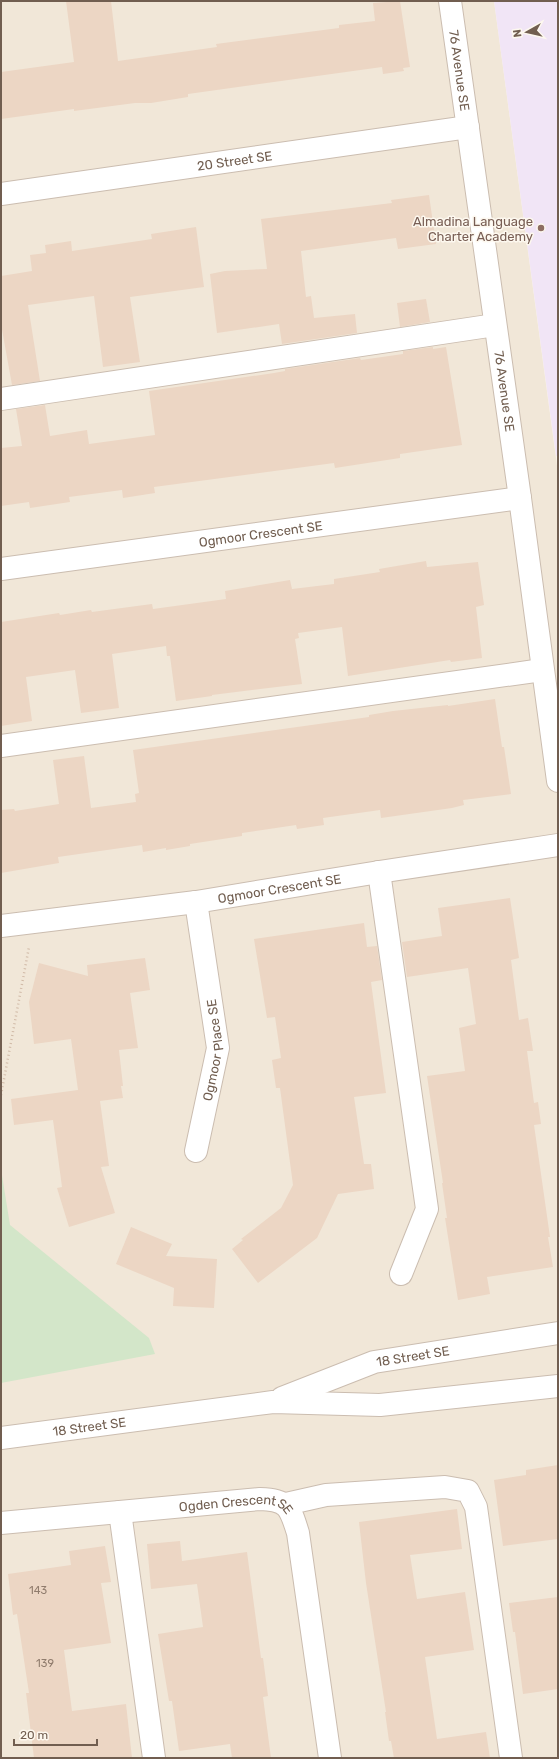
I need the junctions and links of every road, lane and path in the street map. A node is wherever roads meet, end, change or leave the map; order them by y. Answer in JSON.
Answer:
{"nodes":[{"id":1,"x":450,"y":1,"type":"edge"},
{"id":2,"x":468,"y":127,"type":"junction"},
{"id":3,"x":1,"y":194,"type":"edge"},
{"id":4,"x":495,"y":325,"type":"junction"},
{"id":5,"x":1,"y":399,"type":"edge"},
{"id":6,"x":520,"y":498,"type":"junction"},
{"id":7,"x":1,"y":569,"type":"edge"},
{"id":8,"x":542,"y":670,"type":"junction"},
{"id":9,"x":1,"y":746,"type":"edge"},
{"id":10,"x":558,"y":781,"type":"edge"},
{"id":11,"x":558,"y":845,"type":"edge"},
{"id":12,"x":379,"y":872,"type":"junction"},
{"id":13,"x":196,"y":902,"type":"junction"},
{"id":14,"x":29,"y":923,"type":"junction"},
{"id":15,"x":1,"y":926,"type":"edge"},
{"id":16,"x":1,"y":1095,"type":"edge"},
{"id":17,"x":196,"y":1151,"type":"dead end"},
{"id":18,"x":400,"y":1274,"type":"dead end"},
{"id":19,"x":558,"y":1333,"type":"edge"},
{"id":20,"x":558,"y":1386,"type":"edge"},
{"id":21,"x":273,"y":1402,"type":"junction"},
{"id":22,"x":1,"y":1438,"type":"edge"},
{"id":23,"x":286,"y":1504,"type":"junction"},
{"id":24,"x":120,"y":1512,"type":"junction"},
{"id":25,"x":1,"y":1523,"type":"edge"},
{"id":26,"x":154,"y":1758,"type":"edge"},
{"id":27,"x":330,"y":1758,"type":"edge"},
{"id":28,"x":511,"y":1758,"type":"edge"}],
"edges":[{"from":1,"to":2,"type":"street","name":"76 Avenue SE"},
{"from":2,"to":3,"type":"street","name":"20 Street SE"},
{"from":2,"to":4,"type":"street","name":"76 Avenue SE"},
{"from":4,"to":5,"type":"street"},
{"from":4,"to":6,"type":"street","name":"76 Avenue SE"},
{"from":6,"to":7,"type":"street","name":"Ogmoor Crescent SE"},
{"from":6,"to":8,"type":"street","name":"76 Avenue SE"},
{"from":8,"to":9,"type":"street"},
{"from":8,"to":10,"type":"street","name":"76 Avenue SE"},
{"from":11,"to":12,"type":"street","name":"Ogmoor Crescent SE"},
{"from":12,"to":13,"type":"street","name":"Ogmoor Crescent SE"},
{"from":12,"to":18,"type":"street"},
{"from":13,"to":14,"type":"street","name":"Ogmoor Crescent SE"},
{"from":13,"to":17,"type":"street","name":"Ogmoor Place SE"},
{"from":14,"to":15,"type":"street","name":"Ogmoor Crescent SE"},
{"from":14,"to":16,"type":"path"},
{"from":19,"to":21,"type":"street","name":"18 Street SE"},
{"from":20,"to":21,"type":"street","name":"18 Street SE"},
{"from":21,"to":22,"type":"street","name":"18 Street SE"},
{"from":23,"to":24,"type":"street","name":"Ogden Crescent SE"},
{"from":23,"to":27,"type":"street","name":"Ogden Crescent SE"},
{"from":23,"to":28,"type":"street"},
{"from":24,"to":25,"type":"street","name":"Ogden Crescent SE"},
{"from":24,"to":26,"type":"street"}]}
